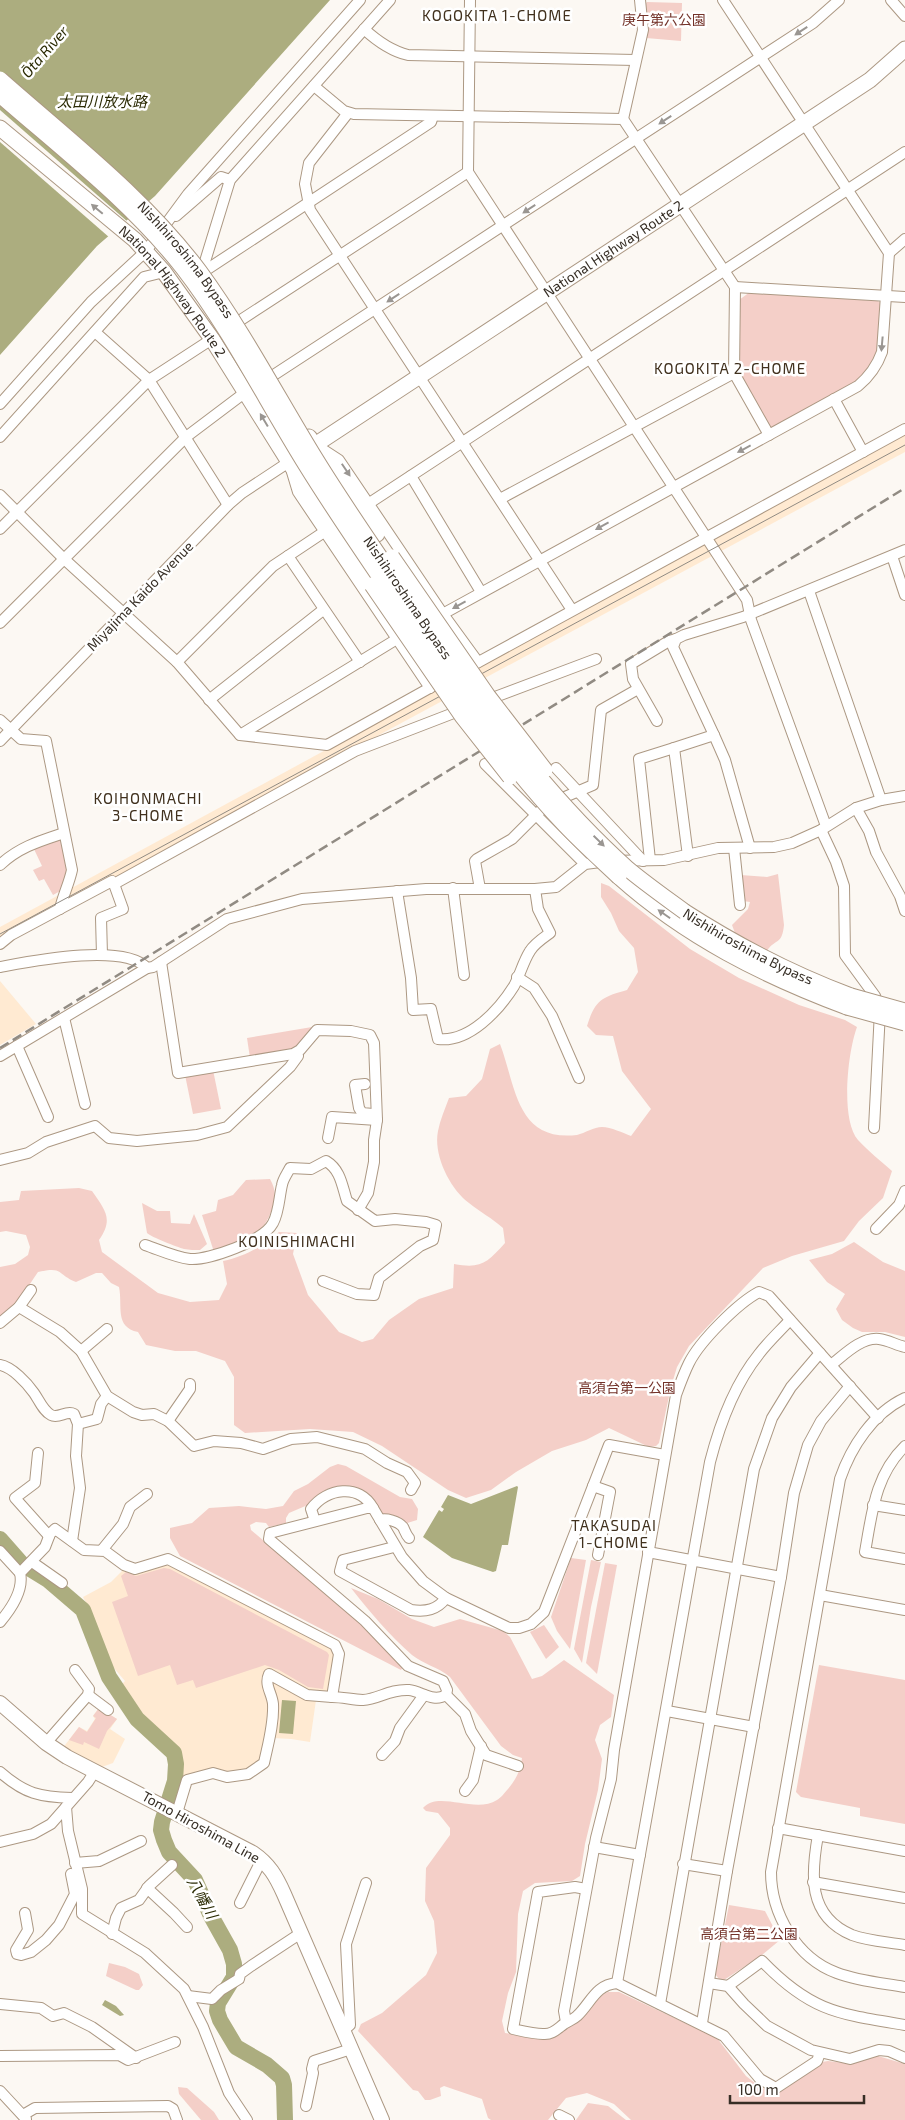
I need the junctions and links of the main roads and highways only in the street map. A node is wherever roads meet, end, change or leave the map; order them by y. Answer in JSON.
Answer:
{"nodes":[{"id":1,"x":905,"y":49,"type":"edge"},
{"id":2,"x":0,"y":79,"type":"edge"},
{"id":3,"x":0,"y":93,"type":"edge"},
{"id":4,"x":0,"y":128,"type":"edge"},
{"id":5,"x":316,"y":445,"type":"junction"},
{"id":6,"x":289,"y":462,"type":"junction"},
{"id":7,"x":564,"y":806,"type":"junction"},
{"id":8,"x":620,"y":878,"type":"junction"},
{"id":9,"x":849,"y":1002,"type":"junction"},
{"id":10,"x":905,"y":1011,"type":"edge"},
{"id":11,"x":905,"y":1024,"type":"edge"},
{"id":12,"x":0,"y":1703,"type":"edge"},
{"id":13,"x":382,"y":2120,"type":"edge"}],
"edges":[{"from":1,"to":5,"type":"highway","name":"National Highway Route 2"},
{"from":2,"to":7,"type":"highway","name":"Nishihiroshima Bypass","bridge":true},
{"from":3,"to":5,"type":"highway","name":"National Highway Route 2","bridge":true},
{"from":3,"to":8,"type":"highway","name":"Nishihiroshima Bypass","bridge":true},
{"from":6,"to":4,"type":"highway","name":"National Highway Route 2","one_way":true},
{"from":5,"to":6,"type":"highway","name":"National Highway Route 2"},
{"from":5,"to":7,"type":"highway","bridge":true},
{"from":6,"to":8,"type":"highway","bridge":true},
{"from":7,"to":9,"type":"highway","name":"Nishihiroshima Bypass","one_way":true,"bridge":true},
{"from":9,"to":8,"type":"highway","name":"Nishihiroshima Bypass","one_way":true},
{"from":9,"to":10,"type":"highway","name":"Nishihiroshima Bypass","bridge":true},
{"from":9,"to":11,"type":"highway","name":"Nishihiroshima Bypass","bridge":true},
{"from":12,"to":13,"type":"main road","name":"Tomo Hiroshima Line"}]}
